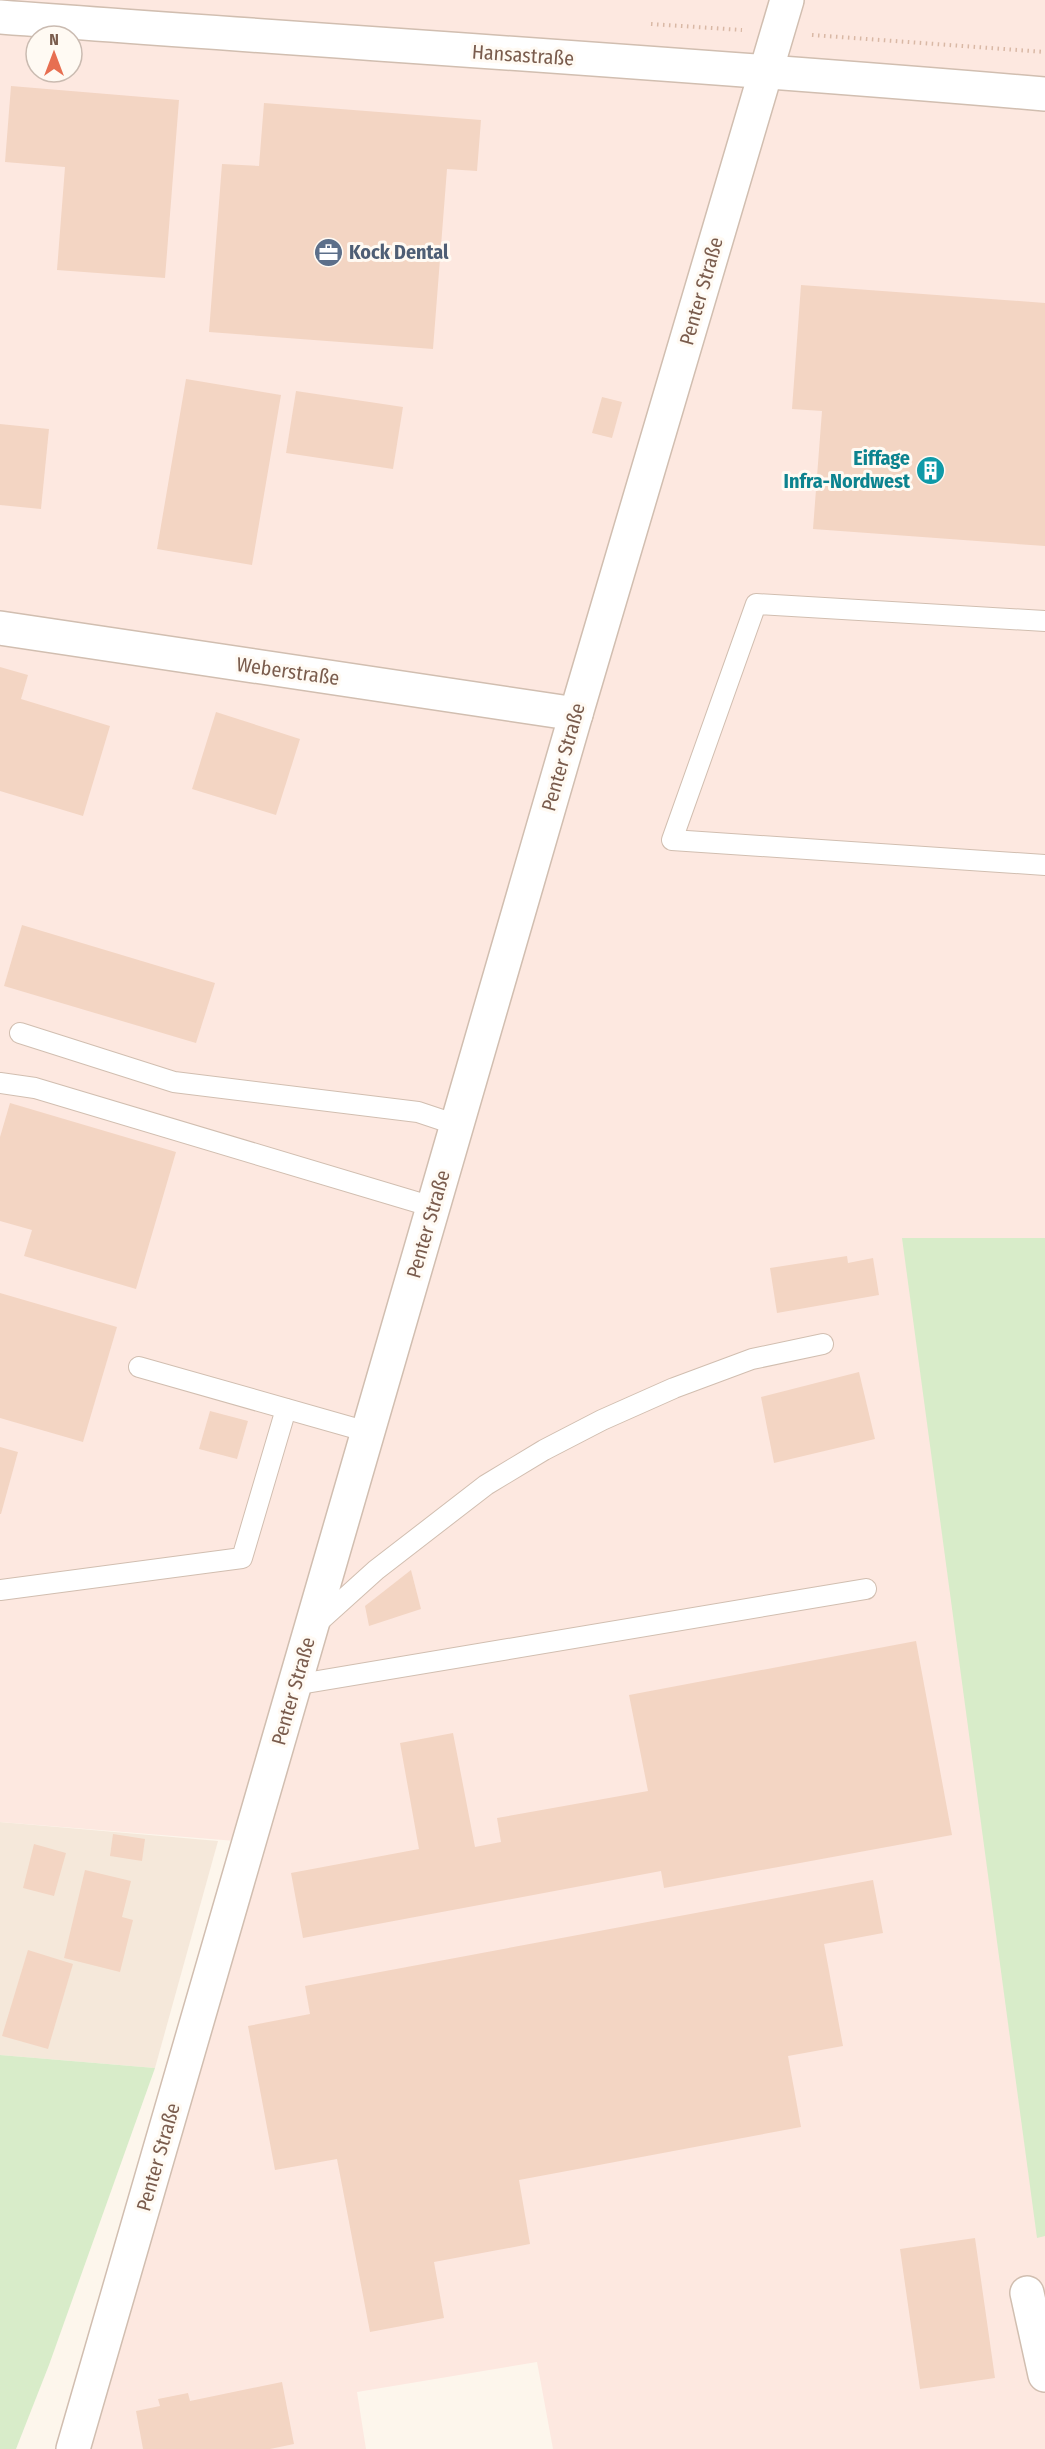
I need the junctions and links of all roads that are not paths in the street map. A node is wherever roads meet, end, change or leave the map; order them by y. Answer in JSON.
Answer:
{"nodes":[{"id":1,"x":787,"y":0,"type":"edge"},
{"id":2,"x":0,"y":17,"type":"edge"},
{"id":3,"x":767,"y":70,"type":"junction"},
{"id":4,"x":1045,"y":94,"type":"edge"},
{"id":5,"x":1045,"y":621,"type":"edge"},
{"id":6,"x":0,"y":628,"type":"edge"},
{"id":7,"x":576,"y":714,"type":"junction"},
{"id":8,"x":1045,"y":865,"type":"edge"},
{"id":9,"x":20,"y":1033,"type":"dead end"},
{"id":10,"x":0,"y":1083,"type":"edge"},
{"id":11,"x":457,"y":1125,"type":"junction"},
{"id":12,"x":433,"y":1207,"type":"junction"},
{"id":13,"x":823,"y":1344,"type":"dead end"},
{"id":14,"x":139,"y":1367,"type":"dead end"},
{"id":15,"x":286,"y":1409,"type":"junction"},
{"id":16,"x":368,"y":1432,"type":"junction"},
{"id":17,"x":866,"y":1589,"type":"dead end"},
{"id":18,"x":0,"y":1590,"type":"edge"},
{"id":19,"x":311,"y":1629,"type":"junction"},
{"id":20,"x":294,"y":1685,"type":"junction"},
{"id":21,"x":1027,"y":2293,"type":"dead end"},
{"id":22,"x":1045,"y":2374,"type":"edge"},
{"id":23,"x":73,"y":2449,"type":"edge"}],
"edges":[{"from":1,"to":3,"type":"street","name":"Penter Straße"},
{"from":2,"to":3,"type":"street","name":"Hansastraße"},
{"from":3,"to":4,"type":"street","name":"Hansastraße"},
{"from":3,"to":7,"type":"street","name":"Penter Straße"},
{"from":5,"to":8,"type":"lane"},
{"from":6,"to":7,"type":"street","name":"Weberstraße"},
{"from":7,"to":11,"type":"street","name":"Penter Straße"},
{"from":9,"to":11,"type":"lane"},
{"from":10,"to":12,"type":"lane"},
{"from":11,"to":12,"type":"street","name":"Penter Straße"},
{"from":12,"to":16,"type":"street","name":"Penter Straße"},
{"from":13,"to":19,"type":"lane"},
{"from":14,"to":15,"type":"lane"},
{"from":15,"to":16,"type":"lane"},
{"from":15,"to":18,"type":"lane"},
{"from":16,"to":19,"type":"street","name":"Penter Straße"},
{"from":17,"to":20,"type":"lane"},
{"from":19,"to":20,"type":"street","name":"Penter Straße"},
{"from":20,"to":23,"type":"street","name":"Penter Straße"},
{"from":21,"to":22,"type":"street"}]}
